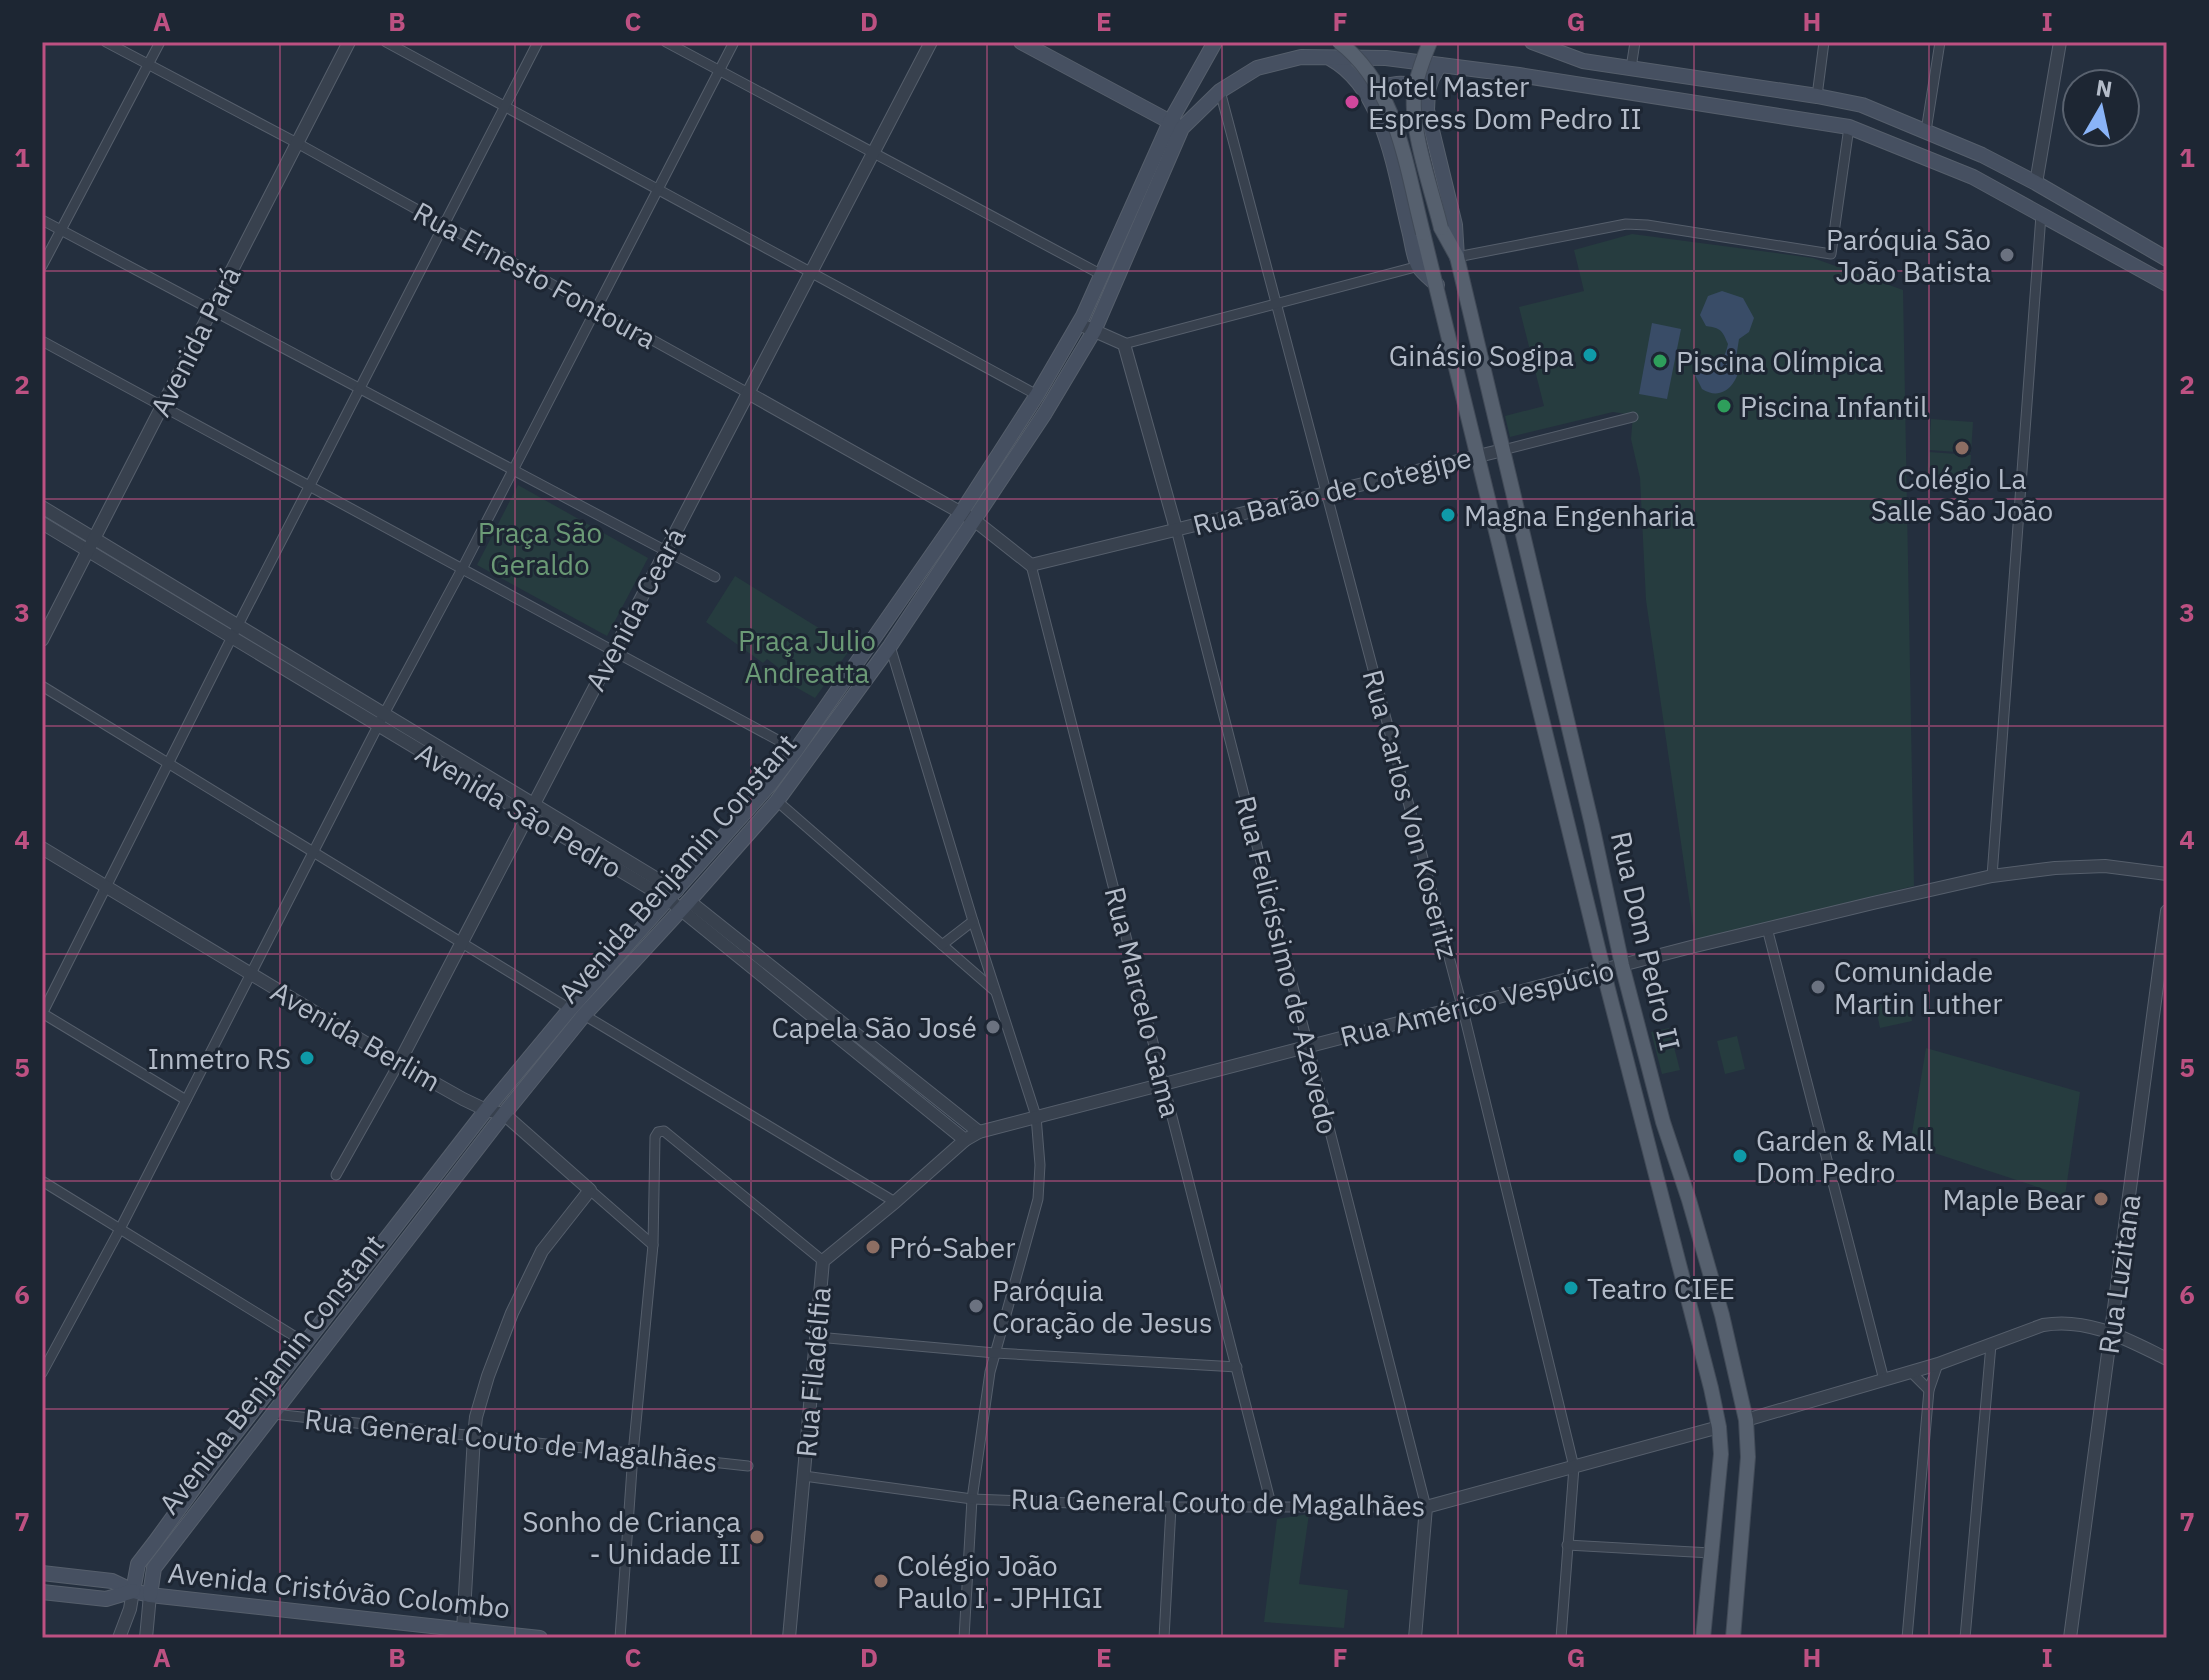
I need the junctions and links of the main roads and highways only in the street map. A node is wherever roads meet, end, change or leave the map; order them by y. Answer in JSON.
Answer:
{"nodes":[{"id":1,"x":1021,"y":42,"type":"edge"},
{"id":2,"x":1215,"y":42,"type":"edge"},
{"id":3,"x":1339,"y":42,"type":"edge"},
{"id":4,"x":1430,"y":42,"type":"edge"},
{"id":5,"x":1532,"y":42,"type":"edge"},
{"id":6,"x":1327,"y":57,"type":"junction"},
{"id":7,"x":1440,"y":65,"type":"junction"},
{"id":8,"x":1428,"y":90,"type":"junction"},
{"id":9,"x":1367,"y":94,"type":"junction"},
{"id":10,"x":1176,"y":125,"type":"junction"},
{"id":11,"x":1457,"y":257,"type":"junction"},
{"id":12,"x":2167,"y":259,"type":"edge"},
{"id":13,"x":2167,"y":284,"type":"edge"},
{"id":14,"x":1437,"y":285,"type":"junction"},
{"id":15,"x":967,"y":517,"type":"junction"},
{"id":16,"x":42,"y":1573,"type":"edge"},
{"id":17,"x":133,"y":1591,"type":"junction"},
{"id":18,"x":42,"y":1592,"type":"edge"},
{"id":19,"x":150,"y":1595,"type":"junction"},
{"id":20,"x":463,"y":1634,"type":"edge"},
{"id":21,"x":540,"y":1638,"type":"edge"},
{"id":22,"x":1703,"y":1638,"type":"edge"},
{"id":23,"x":1733,"y":1638,"type":"edge"}],
"edges":[{"from":1,"to":10,"type":"main road"},
{"from":2,"to":10,"type":"main road","name":"Avenida Benjamin Constant"},
{"from":3,"to":14,"type":"main road","name":"Rua Dom Pedro II","bridge":true},
{"from":4,"to":11,"type":"main road","name":"Rua Dom Pedro II","bridge":true},
{"from":5,"to":12,"type":"main road"},
{"from":6,"to":7,"type":"main road","name":"Avenida Benjamin Constant"},
{"from":6,"to":9,"type":"main road"},
{"from":6,"to":10,"type":"main road","name":"Avenida Benjamin Constant"},
{"from":7,"to":8,"type":"main road","name":"Rua Dom Pedro II"},
{"from":7,"to":13,"type":"main road","name":"Avenida Benjamin Constant"},
{"from":8,"to":9,"type":"main road"},
{"from":8,"to":11,"type":"main road","name":"Rua Dom Pedro II"},
{"from":9,"to":14,"type":"main road"},
{"from":10,"to":15,"type":"main road","name":"Avenida Benjamin Constant"},
{"from":10,"to":15,"type":"main road","name":"Avenida Benjamin Constant"},
{"from":11,"to":23,"type":"main road","name":"Rua Dom Pedro II"},
{"from":14,"to":22,"type":"main road","name":"Rua Dom Pedro II"},
{"from":15,"to":17,"type":"main road","name":"Avenida Benjamin Constant"},
{"from":15,"to":19,"type":"main road","name":"Avenida Benjamin Constant"},
{"from":16,"to":17,"type":"main road","name":"Avenida Cristóvão Colombo"},
{"from":17,"to":18,"type":"main road","name":"Avenida Cristóvão Colombo"},
{"from":17,"to":19,"type":"main road","name":"Avenida Cristóvão Colombo"},
{"from":19,"to":20,"type":"main road","name":"Avenida Cristóvão Colombo"},
{"from":20,"to":21,"type":"main road","name":"Avenida Cristóvão Colombo"}]}
